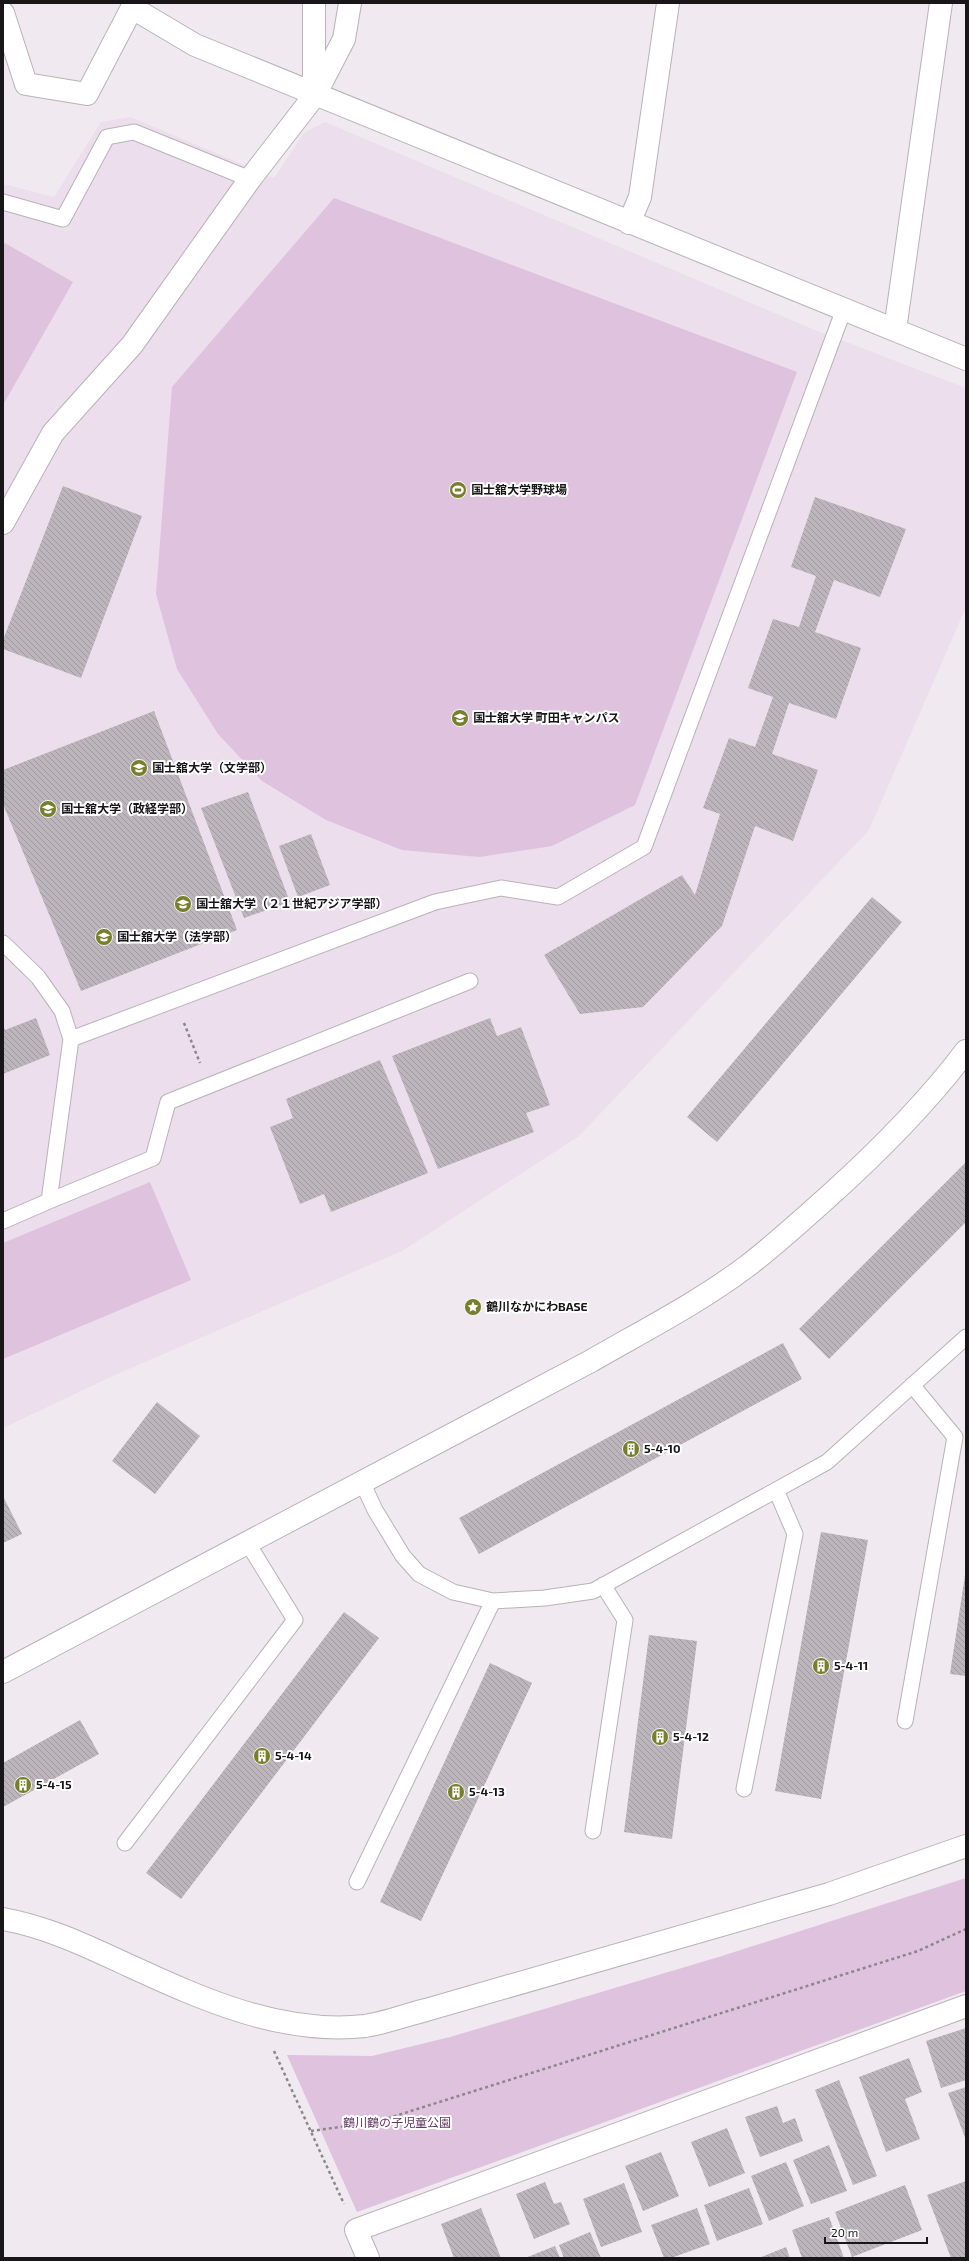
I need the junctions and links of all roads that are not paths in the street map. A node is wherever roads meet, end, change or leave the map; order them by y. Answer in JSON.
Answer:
{"nodes":[{"id":1,"x":314,"y":3,"type":"edge"},
{"id":2,"x":350,"y":3,"type":"edge"},
{"id":3,"x":668,"y":3,"type":"edge"},
{"id":4,"x":941,"y":3,"type":"edge"},
{"id":5,"x":133,"y":4,"type":"edge"},
{"id":6,"x":3,"y":13,"type":"edge"},
{"id":7,"x":314,"y":95,"type":"junction"},
{"id":8,"x":250,"y":178,"type":"junction"},
{"id":9,"x":3,"y":202,"type":"edge"},
{"id":10,"x":629,"y":223,"type":"junction"},
{"id":11,"x":844,"y":309,"type":"junction"},
{"id":12,"x":895,"y":330,"type":"junction"},
{"id":13,"x":966,"y":359,"type":"edge"},
{"id":14,"x":3,"y":523,"type":"edge"},
{"id":15,"x":3,"y":943,"type":"edge"},
{"id":16,"x":470,"y":981,"type":"dead end"},
{"id":17,"x":71,"y":1039,"type":"junction"},
{"id":18,"x":966,"y":1051,"type":"edge"},
{"id":19,"x":49,"y":1201,"type":"junction"},
{"id":20,"x":3,"y":1221,"type":"edge"},
{"id":21,"x":966,"y":1337,"type":"edge"},
{"id":22,"x":912,"y":1385,"type":"junction"},
{"id":23,"x":362,"y":1482,"type":"junction"},
{"id":24,"x":776,"y":1490,"type":"junction"},
{"id":25,"x":247,"y":1542,"type":"junction"},
{"id":26,"x":603,"y":1585,"type":"junction"},
{"id":27,"x":493,"y":1601,"type":"junction"},
{"id":28,"x":3,"y":1672,"type":"edge"},
{"id":29,"x":906,"y":1721,"type":"dead end"},
{"id":30,"x":744,"y":1789,"type":"dead end"},
{"id":31,"x":593,"y":1831,"type":"dead end"},
{"id":32,"x":125,"y":1843,"type":"dead end"},
{"id":33,"x":966,"y":1846,"type":"edge"},
{"id":34,"x":357,"y":1882,"type":"dead end"},
{"id":35,"x":3,"y":1919,"type":"edge"},
{"id":36,"x":966,"y":2006,"type":"edge"},
{"id":37,"x":368,"y":2258,"type":"edge"}],
"edges":[{"from":1,"to":7,"type":"street"},
{"from":2,"to":7,"type":"street"},
{"from":3,"to":10,"type":"street"},
{"from":4,"to":12,"type":"street"},
{"from":5,"to":6,"type":"street"},
{"from":5,"to":7,"type":"street"},
{"from":7,"to":8,"type":"street"},
{"from":7,"to":10,"type":"street"},
{"from":8,"to":9,"type":"lane"},
{"from":8,"to":14,"type":"street"},
{"from":10,"to":11,"type":"street"},
{"from":11,"to":12,"type":"street"},
{"from":11,"to":17,"type":"lane"},
{"from":12,"to":13,"type":"street"},
{"from":15,"to":17,"type":"lane"},
{"from":16,"to":19,"type":"lane"},
{"from":17,"to":19,"type":"lane"},
{"from":18,"to":23,"type":"street"},
{"from":19,"to":20,"type":"lane"},
{"from":21,"to":22,"type":"lane"},
{"from":22,"to":24,"type":"lane"},
{"from":22,"to":29,"type":"lane"},
{"from":23,"to":25,"type":"street"},
{"from":23,"to":27,"type":"lane"},
{"from":24,"to":26,"type":"lane"},
{"from":24,"to":30,"type":"lane"},
{"from":25,"to":28,"type":"street"},
{"from":25,"to":32,"type":"lane"},
{"from":26,"to":27,"type":"lane"},
{"from":26,"to":31,"type":"lane"},
{"from":27,"to":34,"type":"lane"},
{"from":33,"to":35,"type":"street"},
{"from":36,"to":37,"type":"street"}]}
